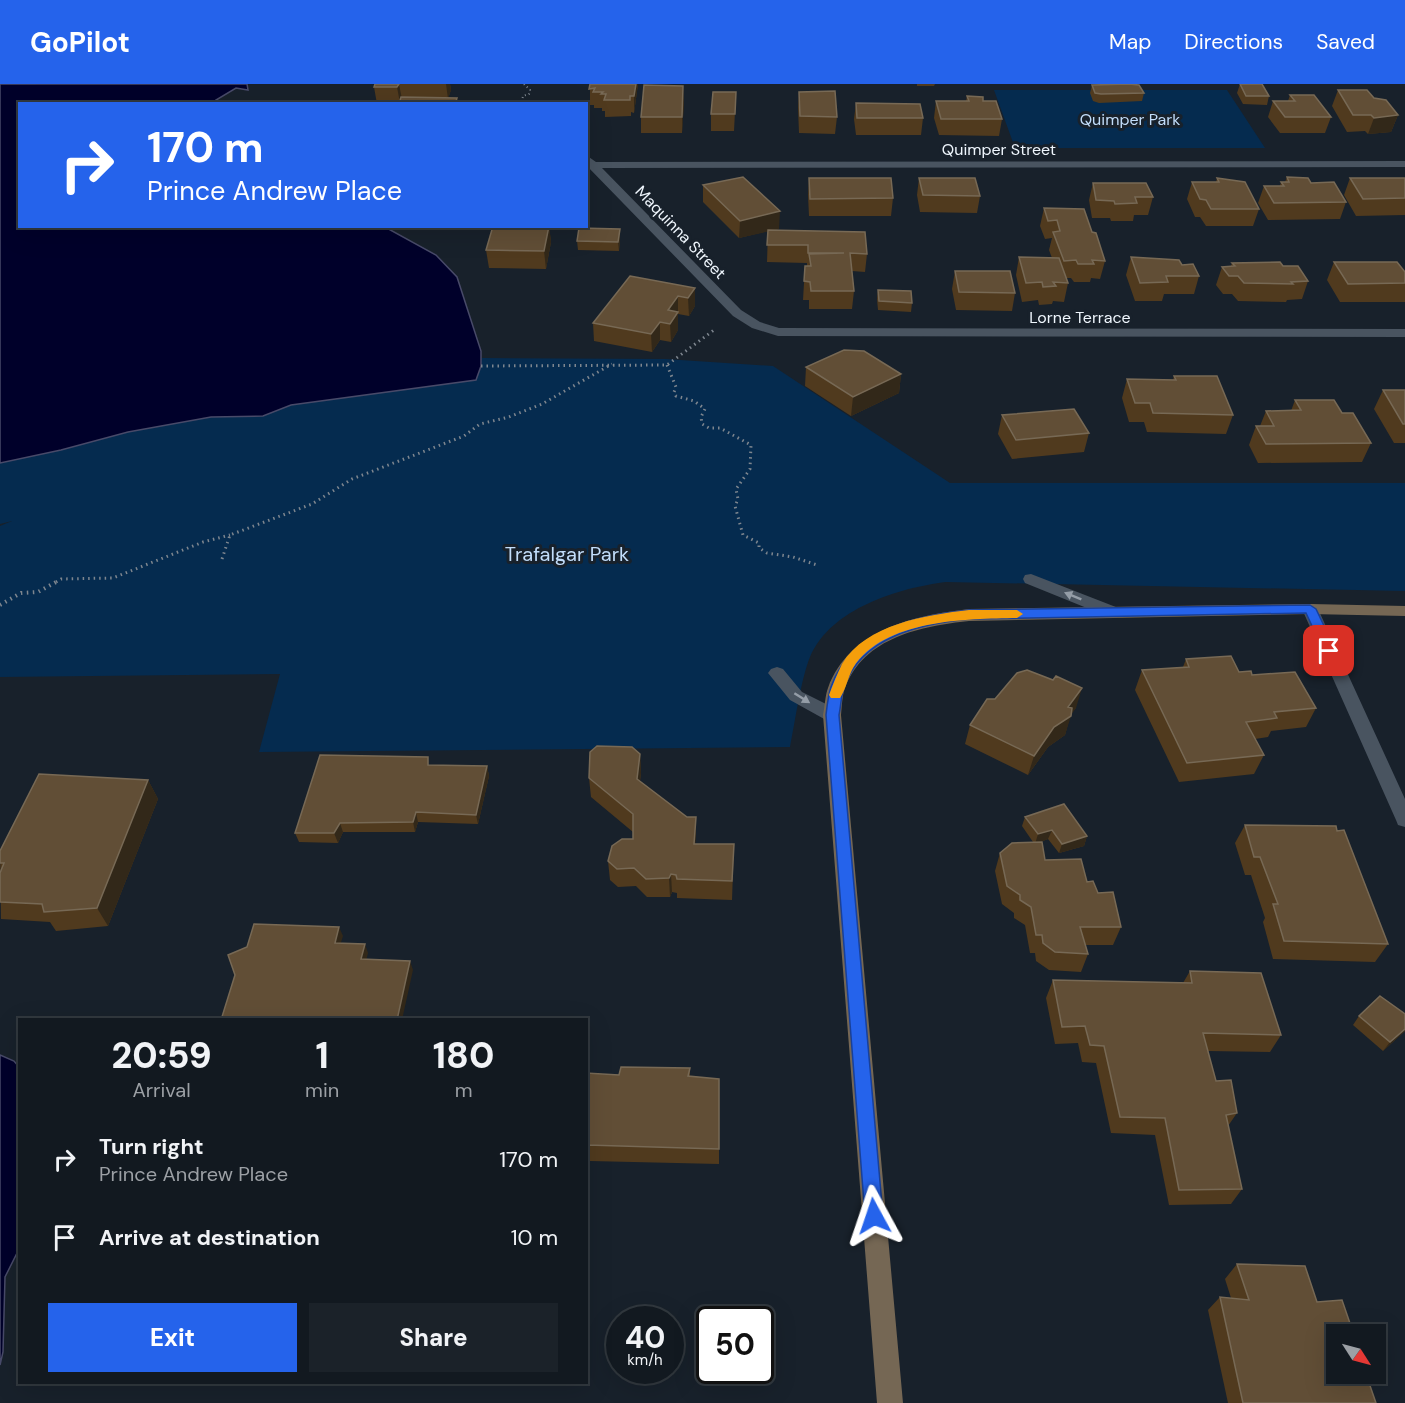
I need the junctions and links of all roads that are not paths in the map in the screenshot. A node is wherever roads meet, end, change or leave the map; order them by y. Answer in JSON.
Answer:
{"nodes":[{"id":1,"x":590,"y":161,"type":"edge"},
{"id":2,"x":1405,"y":164,"type":"edge"},
{"id":3,"x":756,"y":325,"type":"joint"},
{"id":4,"x":1405,"y":333,"type":"edge"},
{"id":5,"x":1031,"y":579,"type":"dead end"},
{"id":6,"x":1310,"y":609,"type":"junction"},
{"id":7,"x":1405,"y":611,"type":"edge"},
{"id":8,"x":1115,"y":613,"type":"junction"},
{"id":9,"x":777,"y":673,"type":"dead end"},
{"id":10,"x":832,"y":715,"type":"junction"},
{"id":11,"x":1405,"y":820,"type":"edge"},
{"id":12,"x":890,"y":1403,"type":"edge"}],
"edges":[{"from":1,"to":2,"type":"street","name":"Quimper Street"},
{"from":1,"to":3,"type":"street","name":"Maquinna Street"},
{"from":3,"to":4,"type":"street","name":"Lorne Terrace"},
{"from":8,"to":5,"type":"street","one_way":true},
{"from":6,"to":7,"type":"main road"},
{"from":6,"to":8,"type":"main road"},
{"from":6,"to":11,"type":"street"},
{"from":8,"to":10,"type":"main road"},
{"from":9,"to":10,"type":"street","one_way":true},
{"from":10,"to":12,"type":"main road"}]}
